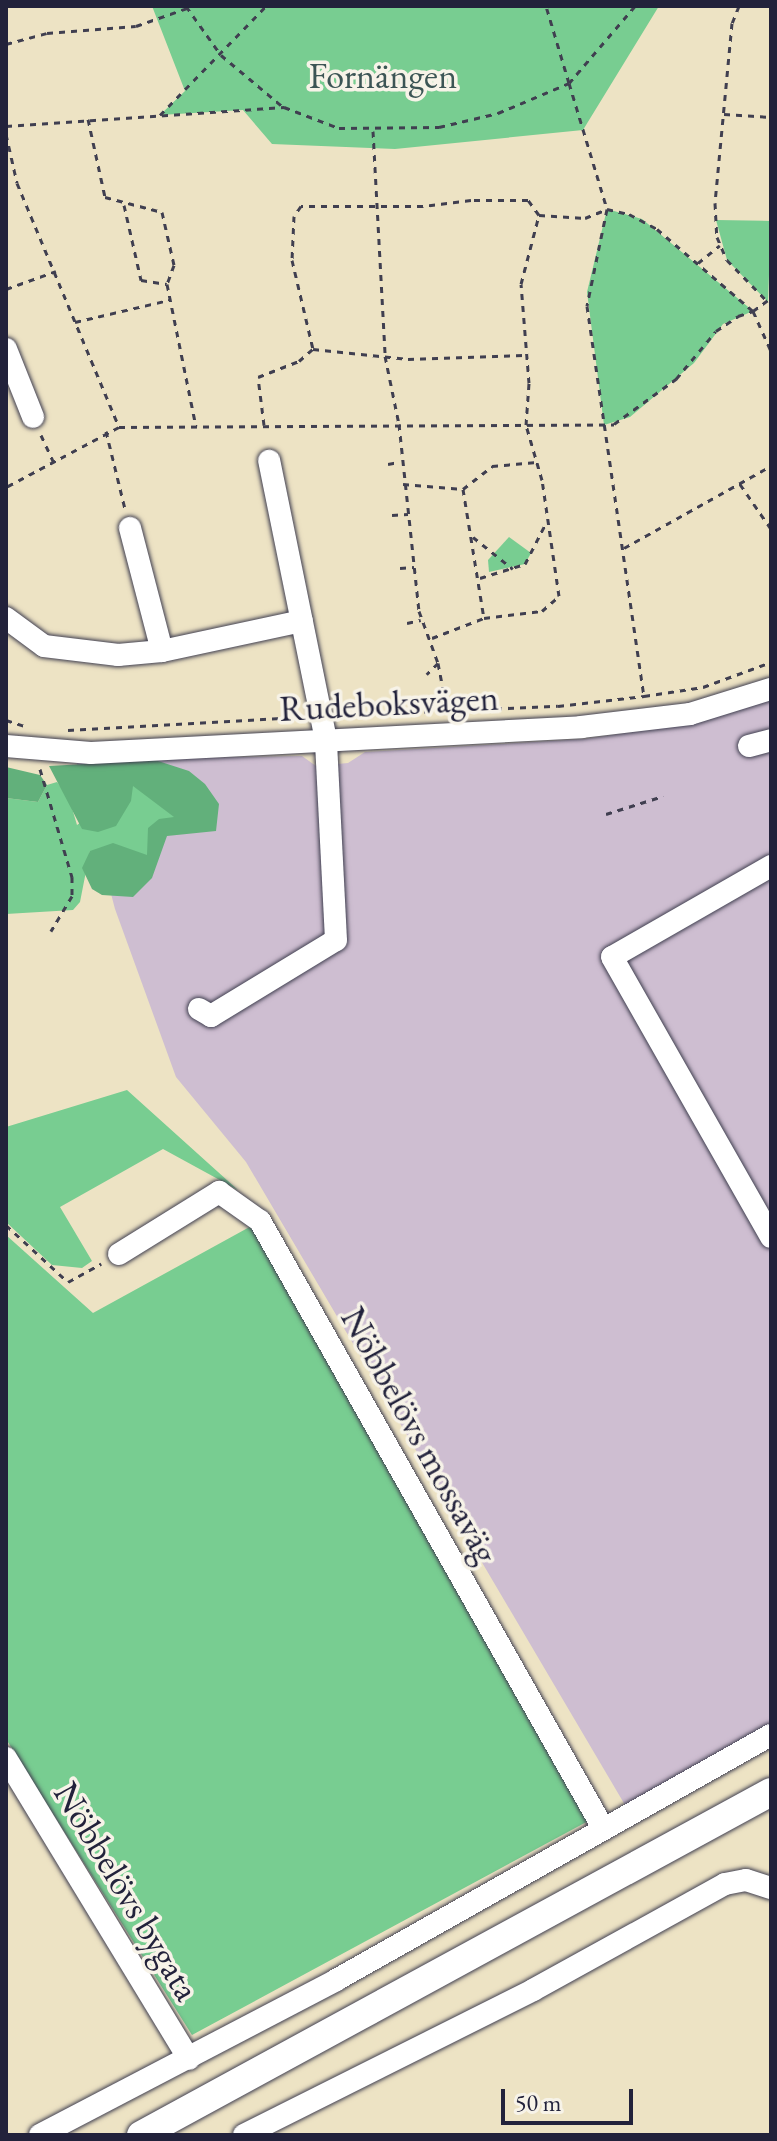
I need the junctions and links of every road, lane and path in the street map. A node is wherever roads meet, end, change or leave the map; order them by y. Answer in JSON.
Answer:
{"nodes":[{"id":1,"x":266,"y":6,"type":"edge"},
{"id":2,"x":546,"y":6,"type":"edge"},
{"id":3,"x":635,"y":6,"type":"edge"},
{"id":4,"x":739,"y":6,"type":"edge"},
{"id":5,"x":186,"y":7,"type":"edge"},
{"id":6,"x":6,"y":44,"type":"edge"},
{"id":7,"x":221,"y":55,"type":"junction"},
{"id":8,"x":569,"y":83,"type":"junction"},
{"id":9,"x":284,"y":107,"type":"junction"},
{"id":10,"x":724,"y":114,"type":"junction"},
{"id":11,"x":160,"y":115,"type":"junction"},
{"id":12,"x":771,"y":117,"type":"edge"},
{"id":13,"x":88,"y":118,"type":"junction"},
{"id":14,"x":6,"y":126,"type":"edge"},
{"id":15,"x":373,"y":131,"type":"junction"},
{"id":16,"x":6,"y":134,"type":"edge"},
{"id":17,"x":377,"y":203,"type":"junction"},
{"id":18,"x":124,"y":205,"type":"junction"},
{"id":19,"x":607,"y":209,"type":"junction"},
{"id":20,"x":539,"y":215,"type":"junction"},
{"id":21,"x":720,"y":245,"type":"junction"},
{"id":22,"x":698,"y":263,"type":"junction"},
{"id":23,"x":56,"y":271,"type":"junction"},
{"id":24,"x":167,"y":284,"type":"junction"},
{"id":25,"x":6,"y":289,"type":"edge"},
{"id":26,"x":170,"y":300,"type":"junction"},
{"id":27,"x":770,"y":300,"type":"edge"},
{"id":28,"x":753,"y":311,"type":"junction"},
{"id":29,"x":75,"y":322,"type":"junction"},
{"id":30,"x":6,"y":349,"type":"edge"},
{"id":31,"x":313,"y":349,"type":"junction"},
{"id":32,"x":771,"y":351,"type":"edge"},
{"id":33,"x":524,"y":355,"type":"junction"},
{"id":34,"x":385,"y":356,"type":"junction"},
{"id":35,"x":33,"y":417,"type":"joint"},
{"id":36,"x":399,"y":424,"type":"junction"},
{"id":37,"x":264,"y":425,"type":"junction"},
{"id":38,"x":526,"y":425,"type":"junction"},
{"id":39,"x":604,"y":425,"type":"junction"},
{"id":40,"x":196,"y":426,"type":"junction"},
{"id":41,"x":119,"y":427,"type":"junction"},
{"id":42,"x":106,"y":431,"type":"junction"},
{"id":43,"x":269,"y":461,"type":"dead end"},
{"id":44,"x":53,"y":462,"type":"junction"},
{"id":45,"x":399,"y":462,"type":"junction"},
{"id":46,"x":537,"y":462,"type":"junction"},
{"id":47,"x":388,"y":464,"type":"dead end"},
{"id":48,"x":771,"y":466,"type":"edge"},
{"id":49,"x":403,"y":484,"type":"junction"},
{"id":50,"x":740,"y":484,"type":"junction"},
{"id":51,"x":6,"y":487,"type":"edge"},
{"id":52,"x":463,"y":489,"type":"junction"},
{"id":53,"x":408,"y":514,"type":"junction"},
{"id":54,"x":392,"y":515,"type":"dead end"},
{"id":55,"x":546,"y":523,"type":"junction"},
{"id":56,"x":130,"y":528,"type":"joint"},
{"id":57,"x":771,"y":529,"type":"edge"},
{"id":58,"x":473,"y":537,"type":"junction"},
{"id":59,"x":624,"y":548,"type":"junction"},
{"id":60,"x":414,"y":567,"type":"junction"},
{"id":61,"x":400,"y":568,"type":"dead end"},
{"id":62,"x":513,"y":569,"type":"junction"},
{"id":63,"x":480,"y":578,"type":"junction"},
{"id":64,"x":7,"y":616,"type":"edge"},
{"id":65,"x":484,"y":618,"type":"junction"},
{"id":66,"x":421,"y":620,"type":"junction"},
{"id":67,"x":302,"y":621,"type":"junction"},
{"id":68,"x":407,"y":623,"type":"dead end"},
{"id":69,"x":432,"y":638,"type":"junction"},
{"id":70,"x":162,"y":651,"type":"junction"},
{"id":71,"x":771,"y":662,"type":"edge"},
{"id":72,"x":438,"y":663,"type":"junction"},
{"id":73,"x":427,"y":674,"type":"dead end"},
{"id":74,"x":771,"y":689,"type":"edge"},
{"id":75,"x":447,"y":710,"type":"dead end"},
{"id":76,"x":326,"y":740,"type":"junction"},
{"id":77,"x":6,"y":746,"type":"edge"},
{"id":78,"x":30,"y":763,"type":"dead end"},
{"id":79,"x":663,"y":796,"type":"dead end"},
{"id":80,"x":606,"y":814,"type":"dead end"},
{"id":81,"x":771,"y":866,"type":"edge"},
{"id":82,"x":51,"y":931,"type":"dead end"},
{"id":83,"x":199,"y":1009,"type":"dead end"},
{"id":84,"x":6,"y":1225,"type":"edge"},
{"id":85,"x":771,"y":1237,"type":"edge"},
{"id":86,"x":119,"y":1254,"type":"joint"},
{"id":87,"x":771,"y":1735,"type":"edge"},
{"id":88,"x":6,"y":1758,"type":"edge"},
{"id":89,"x":771,"y":1792,"type":"edge"},
{"id":90,"x":771,"y":1810,"type":"edge"},
{"id":91,"x":603,"y":1828,"type":"junction"},
{"id":92,"x":771,"y":1888,"type":"edge"},
{"id":93,"x":189,"y":2059,"type":"junction"},
{"id":94,"x":40,"y":2135,"type":"edge"},
{"id":95,"x":141,"y":2135,"type":"edge"},
{"id":96,"x":175,"y":2135,"type":"edge"},
{"id":97,"x":244,"y":2135,"type":"edge"}],
"edges":[{"from":1,"to":7,"type":"path"},
{"from":2,"to":8,"type":"path"},
{"from":3,"to":8,"type":"path"},
{"from":4,"to":10,"type":"path"},
{"from":5,"to":6,"type":"path"},
{"from":5,"to":7,"type":"path"},
{"from":7,"to":9,"type":"path"},
{"from":7,"to":11,"type":"path"},
{"from":8,"to":15,"type":"path"},
{"from":8,"to":19,"type":"path"},
{"from":9,"to":11,"type":"path"},
{"from":9,"to":15,"type":"path"},
{"from":10,"to":12,"type":"path"},
{"from":10,"to":21,"type":"path"},
{"from":11,"to":13,"type":"path"},
{"from":13,"to":14,"type":"path"},
{"from":13,"to":18,"type":"path"},
{"from":15,"to":17,"type":"path"},
{"from":16,"to":23,"type":"path"},
{"from":17,"to":20,"type":"path"},
{"from":17,"to":31,"type":"path"},
{"from":17,"to":34,"type":"path"},
{"from":18,"to":24,"type":"path"},
{"from":18,"to":24,"type":"path"},
{"from":19,"to":20,"type":"path"},
{"from":19,"to":22,"type":"path"},
{"from":19,"to":39,"type":"path"},
{"from":20,"to":33,"type":"path"},
{"from":21,"to":22,"type":"path"},
{"from":21,"to":27,"type":"path"},
{"from":22,"to":28,"type":"path"},
{"from":23,"to":25,"type":"path"},
{"from":23,"to":29,"type":"path"},
{"from":24,"to":26,"type":"path"},
{"from":26,"to":29,"type":"path"},
{"from":26,"to":40,"type":"path"},
{"from":27,"to":28,"type":"path"},
{"from":28,"to":32,"type":"path"},
{"from":28,"to":39,"type":"path"},
{"from":29,"to":41,"type":"path"},
{"from":30,"to":35,"type":"street"},
{"from":31,"to":34,"type":"path"},
{"from":31,"to":37,"type":"path"},
{"from":33,"to":34,"type":"path"},
{"from":33,"to":38,"type":"path"},
{"from":34,"to":36,"type":"path"},
{"from":35,"to":44,"type":"path"},
{"from":36,"to":37,"type":"path"},
{"from":36,"to":38,"type":"path"},
{"from":36,"to":45,"type":"path"},
{"from":37,"to":40,"type":"path"},
{"from":38,"to":39,"type":"path"},
{"from":38,"to":46,"type":"path"},
{"from":39,"to":59,"type":"path"},
{"from":40,"to":41,"type":"path"},
{"from":41,"to":42,"type":"path"},
{"from":42,"to":44,"type":"path"},
{"from":42,"to":56,"type":"path"},
{"from":43,"to":67,"type":"street"},
{"from":44,"to":51,"type":"path"},
{"from":45,"to":47,"type":"path"},
{"from":45,"to":49,"type":"path"},
{"from":46,"to":52,"type":"path"},
{"from":46,"to":55,"type":"path"},
{"from":48,"to":50,"type":"path"},
{"from":49,"to":52,"type":"path"},
{"from":49,"to":53,"type":"path"},
{"from":50,"to":57,"type":"path"},
{"from":50,"to":59,"type":"path"},
{"from":52,"to":58,"type":"path"},
{"from":53,"to":54,"type":"path"},
{"from":53,"to":60,"type":"path"},
{"from":55,"to":62,"type":"path"},
{"from":55,"to":65,"type":"path"},
{"from":56,"to":70,"type":"street"},
{"from":58,"to":62,"type":"path"},
{"from":58,"to":63,"type":"path"},
{"from":59,"to":71,"type":"path"},
{"from":60,"to":61,"type":"path"},
{"from":60,"to":66,"type":"path"},
{"from":62,"to":63,"type":"path"},
{"from":63,"to":65,"type":"path"},
{"from":64,"to":70,"type":"street"},
{"from":65,"to":69,"type":"path"},
{"from":66,"to":68,"type":"path"},
{"from":66,"to":69,"type":"path"},
{"from":67,"to":70,"type":"street"},
{"from":67,"to":76,"type":"street"},
{"from":69,"to":72,"type":"path"},
{"from":72,"to":73,"type":"path"},
{"from":72,"to":75,"type":"path"},
{"from":74,"to":76,"type":"street","name":"Rudeboksvägen"},
{"from":76,"to":77,"type":"street","name":"Rudeboksvägen"},
{"from":76,"to":83,"type":"street"},
{"from":78,"to":82,"type":"path"},
{"from":79,"to":80,"type":"path"},
{"from":81,"to":85,"type":"street"},
{"from":84,"to":86,"type":"path"},
{"from":86,"to":91,"type":"street","name":"Nöbbelövs mossaväg"},
{"from":87,"to":91,"type":"street"},
{"from":88,"to":93,"type":"street","name":"Nöbbelövs bygata"},
{"from":89,"to":95,"type":"main road"},
{"from":90,"to":96,"type":"main road"},
{"from":91,"to":93,"type":"street"},
{"from":92,"to":97,"type":"street"},
{"from":93,"to":94,"type":"street"}]}
